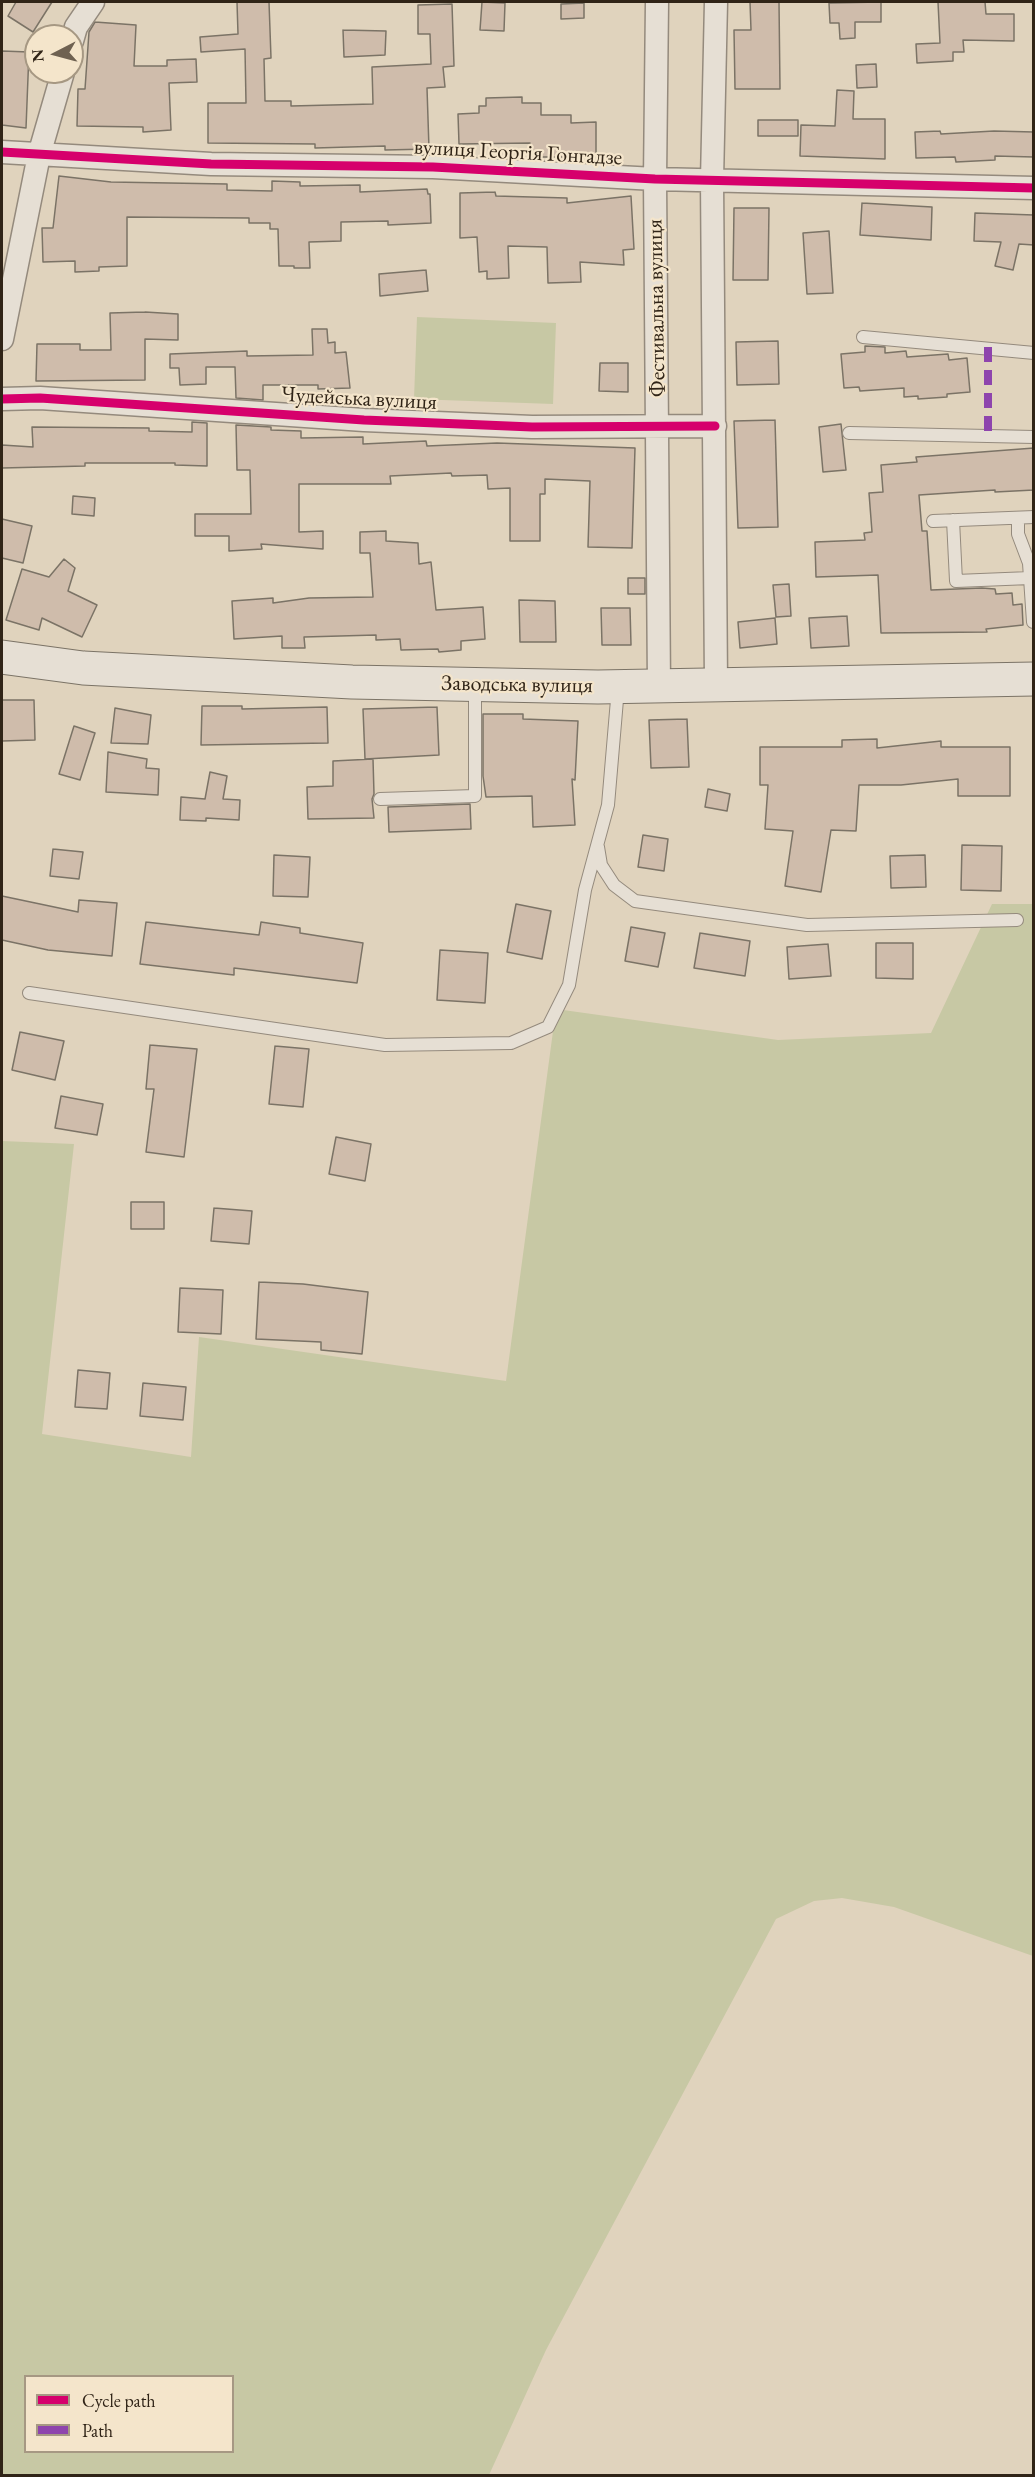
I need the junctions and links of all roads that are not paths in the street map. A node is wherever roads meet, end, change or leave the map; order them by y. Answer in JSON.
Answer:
{"nodes":[{"id":1,"x":93,"y":2,"type":"edge"},
{"id":2,"x":657,"y":2,"type":"edge"},
{"id":3,"x":716,"y":2,"type":"edge"},
{"id":4,"x":78,"y":24,"type":"edge"},
{"id":5,"x":60,"y":84,"type":"edge"},
{"id":6,"x":2,"y":152,"type":"edge"},
{"id":7,"x":39,"y":155,"type":"junction"},
{"id":8,"x":655,"y":179,"type":"junction"},
{"id":9,"x":712,"y":180,"type":"junction"},
{"id":10,"x":1034,"y":188,"type":"edge"},
{"id":11,"x":862,"y":337,"type":"dead end"},
{"id":12,"x":2,"y":339,"type":"edge"},
{"id":13,"x":1034,"y":353,"type":"edge"},
{"id":14,"x":2,"y":399,"type":"edge"},
{"id":15,"x":715,"y":426,"type":"junction"},
{"id":16,"x":658,"y":427,"type":"junction"},
{"id":17,"x":849,"y":433,"type":"dead end"},
{"id":18,"x":1034,"y":436,"type":"edge"},
{"id":19,"x":1018,"y":518,"type":"junction"},
{"id":20,"x":1034,"y":518,"type":"edge"},
{"id":21,"x":953,"y":520,"type":"junction"},
{"id":22,"x":933,"y":521,"type":"dead end"},
{"id":23,"x":1030,"y":578,"type":"junction"},
{"id":24,"x":1033,"y":621,"type":"edge"},
{"id":25,"x":2,"y":657,"type":"edge"},
{"id":26,"x":1034,"y":679,"type":"edge"},
{"id":27,"x":475,"y":684,"type":"junction"},
{"id":28,"x":716,"y":684,"type":"junction"},
{"id":29,"x":618,"y":687,"type":"junction"},
{"id":30,"x":659,"y":687,"type":"junction"},
{"id":31,"x":380,"y":799,"type":"dead end"},
{"id":32,"x":599,"y":835,"type":"junction"},
{"id":33,"x":1017,"y":920,"type":"dead end"},
{"id":34,"x":29,"y":993,"type":"dead end"}],
"edges":[{"from":1,"to":4,"type":"street"},
{"from":2,"to":8,"type":"street","name":"Фестивальна вулиця"},
{"from":3,"to":9,"type":"street"},
{"from":5,"to":7,"type":"street"},
{"from":6,"to":7,"type":"street","name":"вулиця Георгія Гонгадзе"},
{"from":7,"to":8,"type":"street","name":"вулиця Георгія Гонгадзе"},
{"from":7,"to":12,"type":"street"},
{"from":8,"to":9,"type":"street","name":"вулиця Георгія Гонгадзе"},
{"from":8,"to":16,"type":"street","name":"Фестивальна вулиця"},
{"from":9,"to":10,"type":"street","name":"вулиця Георгія Гонгадзе"},
{"from":9,"to":15,"type":"street"},
{"from":11,"to":13,"type":"lane"},
{"from":14,"to":16,"type":"street","name":"Чудейська вулиця"},
{"from":15,"to":16,"type":"street","name":"Чудейська вулиця"},
{"from":15,"to":28,"type":"street"},
{"from":16,"to":30,"type":"street","name":"Фестивальна вулиця"},
{"from":17,"to":18,"type":"lane"},
{"from":19,"to":20,"type":"lane"},
{"from":19,"to":21,"type":"lane"},
{"from":19,"to":23,"type":"lane"},
{"from":21,"to":22,"type":"lane"},
{"from":21,"to":23,"type":"lane"},
{"from":23,"to":24,"type":"lane"},
{"from":25,"to":27,"type":"main road","name":"Заводська вулиця"},
{"from":26,"to":28,"type":"main road","name":"Заводська вулиця"},
{"from":27,"to":29,"type":"main road","name":"Заводська вулиця"},
{"from":27,"to":31,"type":"lane"},
{"from":28,"to":30,"type":"main road","name":"Заводська вулиця"},
{"from":29,"to":30,"type":"main road","name":"Заводська вулиця"},
{"from":29,"to":32,"type":"lane"},
{"from":32,"to":33,"type":"lane"},
{"from":32,"to":34,"type":"lane"}]}
